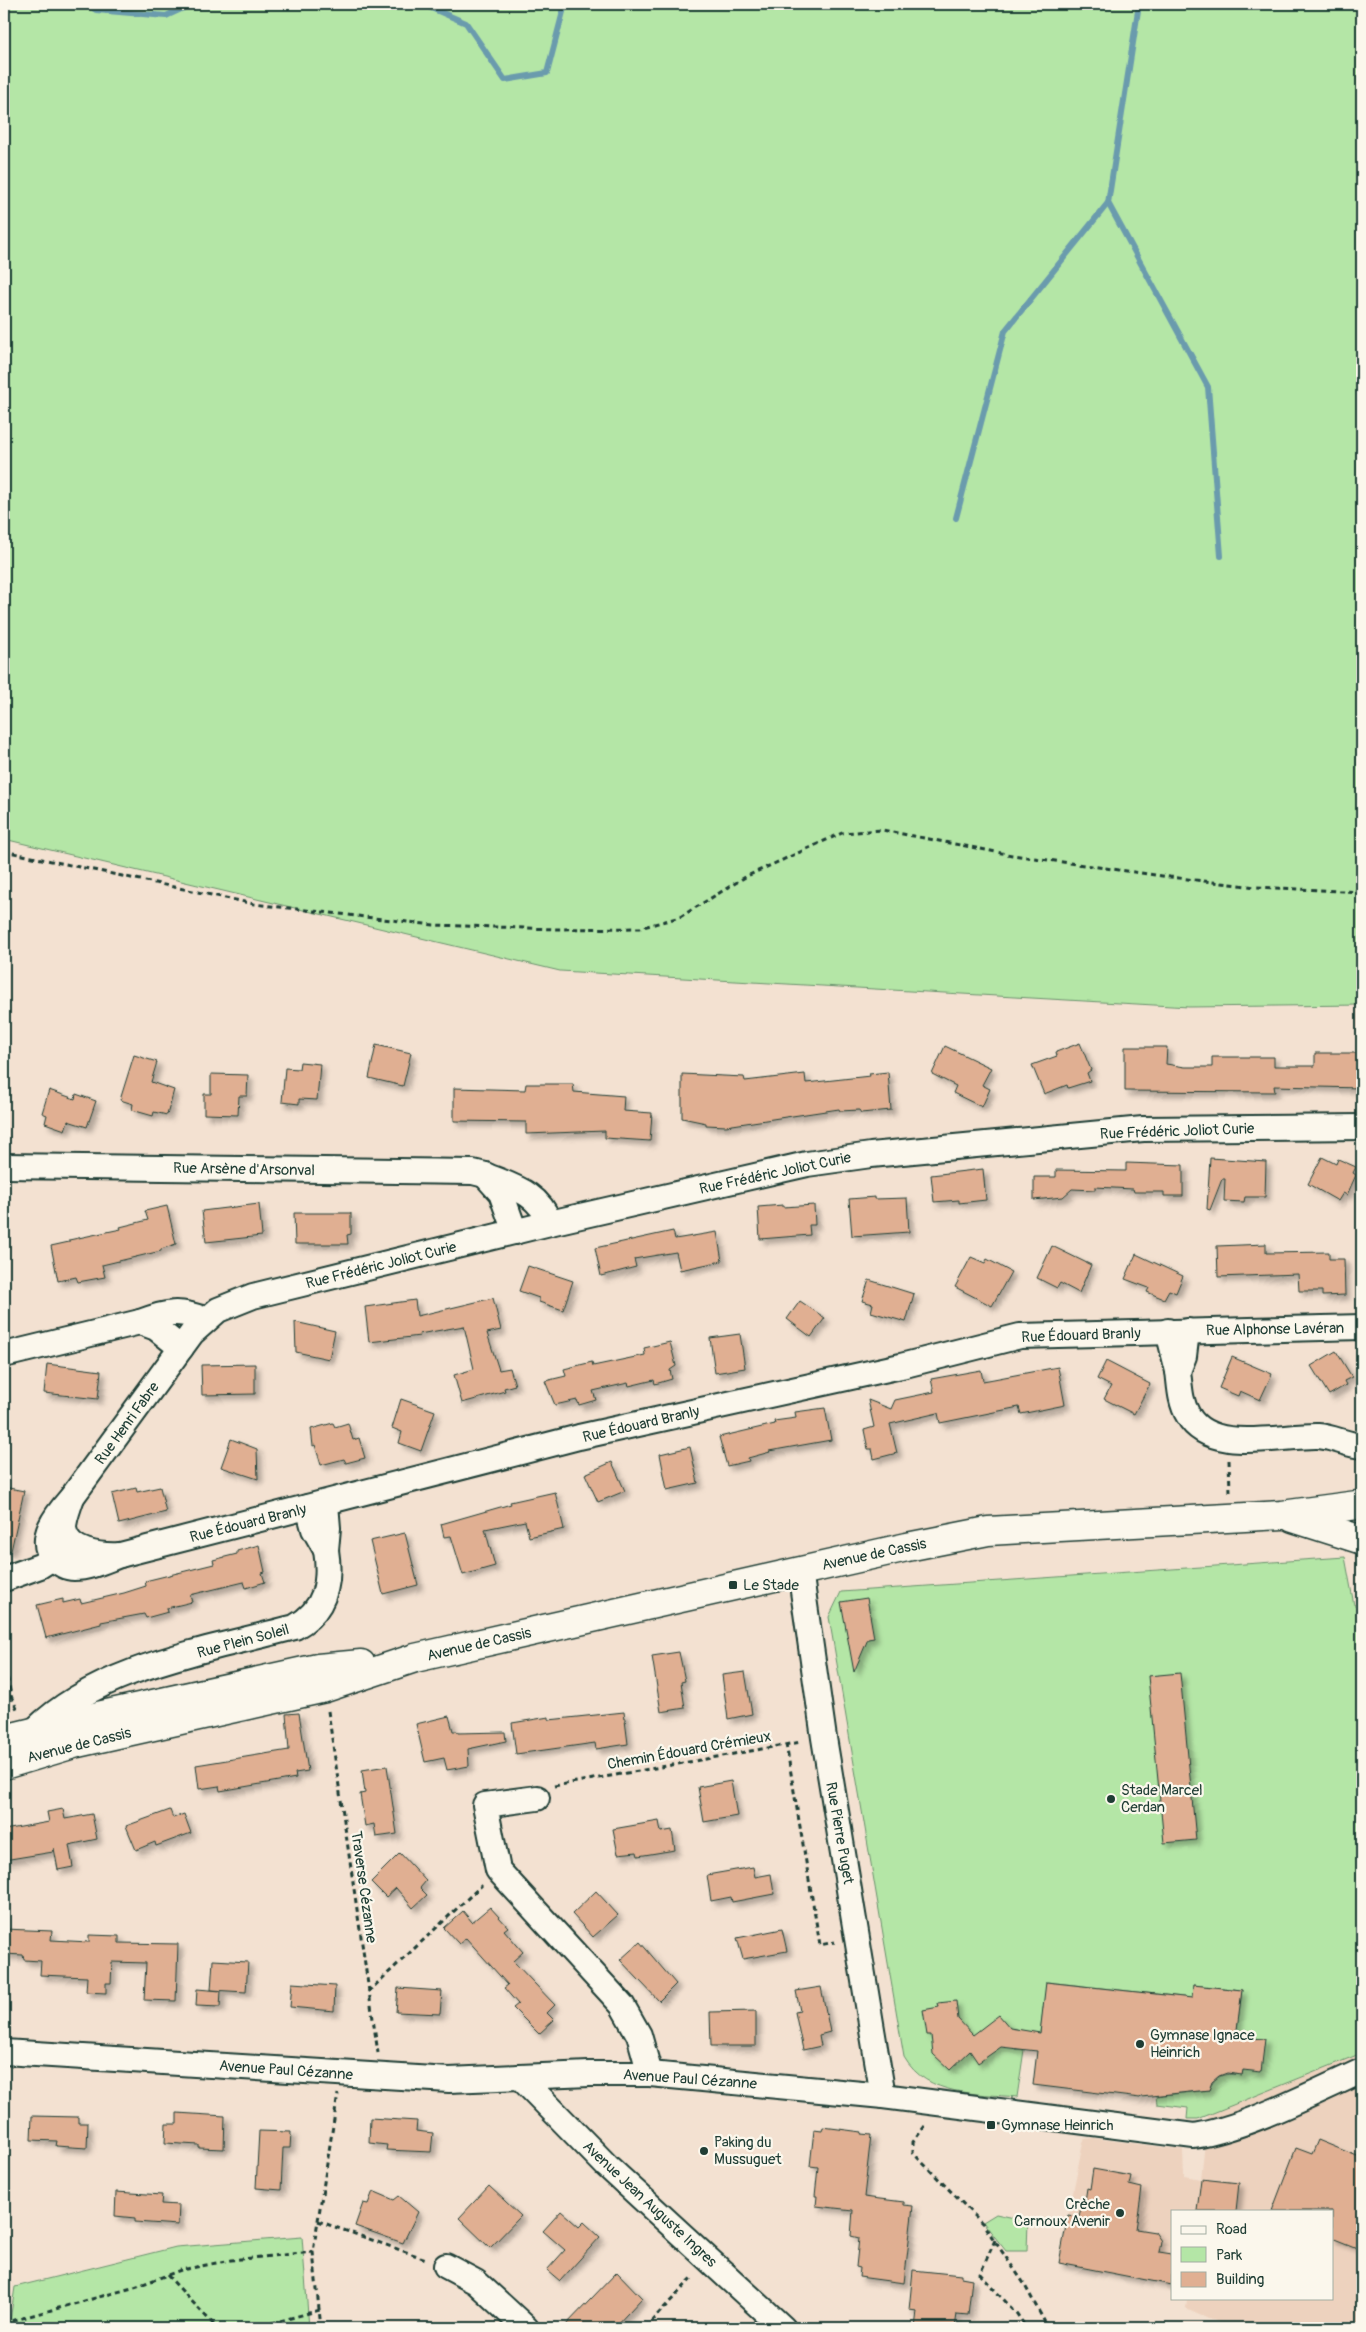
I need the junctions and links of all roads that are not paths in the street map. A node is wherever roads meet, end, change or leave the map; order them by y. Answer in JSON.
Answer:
{"nodes":[{"id":1,"x":1362,"y":1127,"type":"edge"},
{"id":2,"x":4,"y":1166,"type":"edge"},
{"id":3,"x":485,"y":1175,"type":"junction"},
{"id":4,"x":550,"y":1223,"type":"junction"},
{"id":5,"x":515,"y":1232,"type":"junction"},
{"id":6,"x":206,"y":1320,"type":"junction"},
{"id":7,"x":140,"y":1322,"type":"junction"},
{"id":8,"x":1362,"y":1327,"type":"edge"},
{"id":9,"x":1177,"y":1331,"type":"junction"},
{"id":10,"x":181,"y":1348,"type":"junction"},
{"id":11,"x":4,"y":1355,"type":"edge"},
{"id":12,"x":1362,"y":1446,"type":"edge"},
{"id":13,"x":72,"y":1497,"type":"junction"},
{"id":14,"x":1360,"y":1499,"type":"edge"},
{"id":15,"x":317,"y":1505,"type":"junction"},
{"id":16,"x":1282,"y":1515,"type":"junction"},
{"id":17,"x":1362,"y":1533,"type":"edge"},
{"id":18,"x":1362,"y":1540,"type":"edge"},
{"id":19,"x":72,"y":1544,"type":"junction"},
{"id":20,"x":120,"y":1555,"type":"junction"},
{"id":21,"x":54,"y":1559,"type":"junction"},
{"id":22,"x":800,"y":1570,"type":"junction"},
{"id":23,"x":4,"y":1579,"type":"edge"},
{"id":24,"x":415,"y":1658,"type":"junction"},
{"id":25,"x":105,"y":1683,"type":"junction"},
{"id":26,"x":98,"y":1716,"type":"junction"},
{"id":27,"x":28,"y":1724,"type":"junction"},
{"id":28,"x":4,"y":1739,"type":"edge"},
{"id":29,"x":77,"y":1743,"type":"junction"},
{"id":30,"x":4,"y":1765,"type":"edge"},
{"id":31,"x":537,"y":1798,"type":"dead end"},
{"id":32,"x":4,"y":2052,"type":"edge"},
{"id":33,"x":1362,"y":2071,"type":"edge"},
{"id":34,"x":650,"y":2074,"type":"junction"},
{"id":35,"x":520,"y":2077,"type":"junction"},
{"id":36,"x":883,"y":2096,"type":"junction"},
{"id":37,"x":446,"y":2266,"type":"road end"},
{"id":38,"x":526,"y":2328,"type":"edge"},
{"id":39,"x":783,"y":2328,"type":"edge"}],
"edges":[{"from":1,"to":4,"type":"street","name":"Rue Frédéric Joliot Curie"},
{"from":2,"to":3,"type":"street","name":"Rue Arsène d'Arsonval"},
{"from":3,"to":4,"type":"street","name":"Rue Arsène d'Arsonval"},
{"from":3,"to":5,"type":"street"},
{"from":4,"to":5,"type":"street","name":"Rue Frédéric Joliot Curie"},
{"from":5,"to":6,"type":"street","name":"Rue Frédéric Joliot Curie"},
{"from":6,"to":7,"type":"street"},
{"from":6,"to":10,"type":"street","name":"Rue Frédéric Joliot Curie"},
{"from":7,"to":10,"type":"street"},
{"from":7,"to":11,"type":"street"},
{"from":8,"to":9,"type":"street","name":"Rue Alphonse Lavéran"},
{"from":9,"to":12,"type":"street"},
{"from":9,"to":15,"type":"street","name":"Rue Édouard Branly"},
{"from":10,"to":13,"type":"street","name":"Rue Henri Fabre"},
{"from":13,"to":19,"type":"street","name":"Rue Henri Fabre"},
{"from":13,"to":21,"type":"street","name":"Rue Henri Fabre"},
{"from":14,"to":16,"type":"main road","name":"Avenue de Cassis"},
{"from":14,"to":17,"type":"main road","name":"Avenue de Cassis"},
{"from":15,"to":20,"type":"street","name":"Rue Édouard Branly"},
{"from":15,"to":25,"type":"street","name":"Rue Plein Soleil"},
{"from":16,"to":18,"type":"main road","name":"Avenue de Cassis"},
{"from":16,"to":22,"type":"main road","name":"Avenue de Cassis"},
{"from":19,"to":20,"type":"street","name":"Rue Édouard Branly"},
{"from":19,"to":21,"type":"street"},
{"from":20,"to":21,"type":"street","name":"Rue Édouard Branly"},
{"from":21,"to":23,"type":"street"},
{"from":22,"to":24,"type":"main road","name":"Avenue de Cassis"},
{"from":22,"to":36,"type":"street","name":"Rue Pierre Puget"},
{"from":24,"to":26,"type":"main road","name":"Avenue de Cassis"},
{"from":24,"to":29,"type":"main road","name":"Avenue de Cassis"},
{"from":25,"to":26,"type":"street"},
{"from":25,"to":27,"type":"street","name":"Rue Plein Soleil"},
{"from":26,"to":27,"type":"main road","name":"Avenue de Cassis"},
{"from":26,"to":29,"type":"street"},
{"from":27,"to":28,"type":"main road","name":"Avenue de Cassis"},
{"from":29,"to":30,"type":"main road","name":"Avenue de Cassis"},
{"from":31,"to":34,"type":"street"},
{"from":32,"to":35,"type":"street","name":"Avenue Paul Cézanne"},
{"from":33,"to":36,"type":"street","name":"Avenue Paul Cézanne"},
{"from":34,"to":35,"type":"street","name":"Avenue Paul Cézanne"},
{"from":34,"to":36,"type":"street","name":"Avenue Paul Cézanne"},
{"from":35,"to":39,"type":"street","name":"Avenue Jean Auguste Ingres"},
{"from":37,"to":38,"type":"street"}]}
